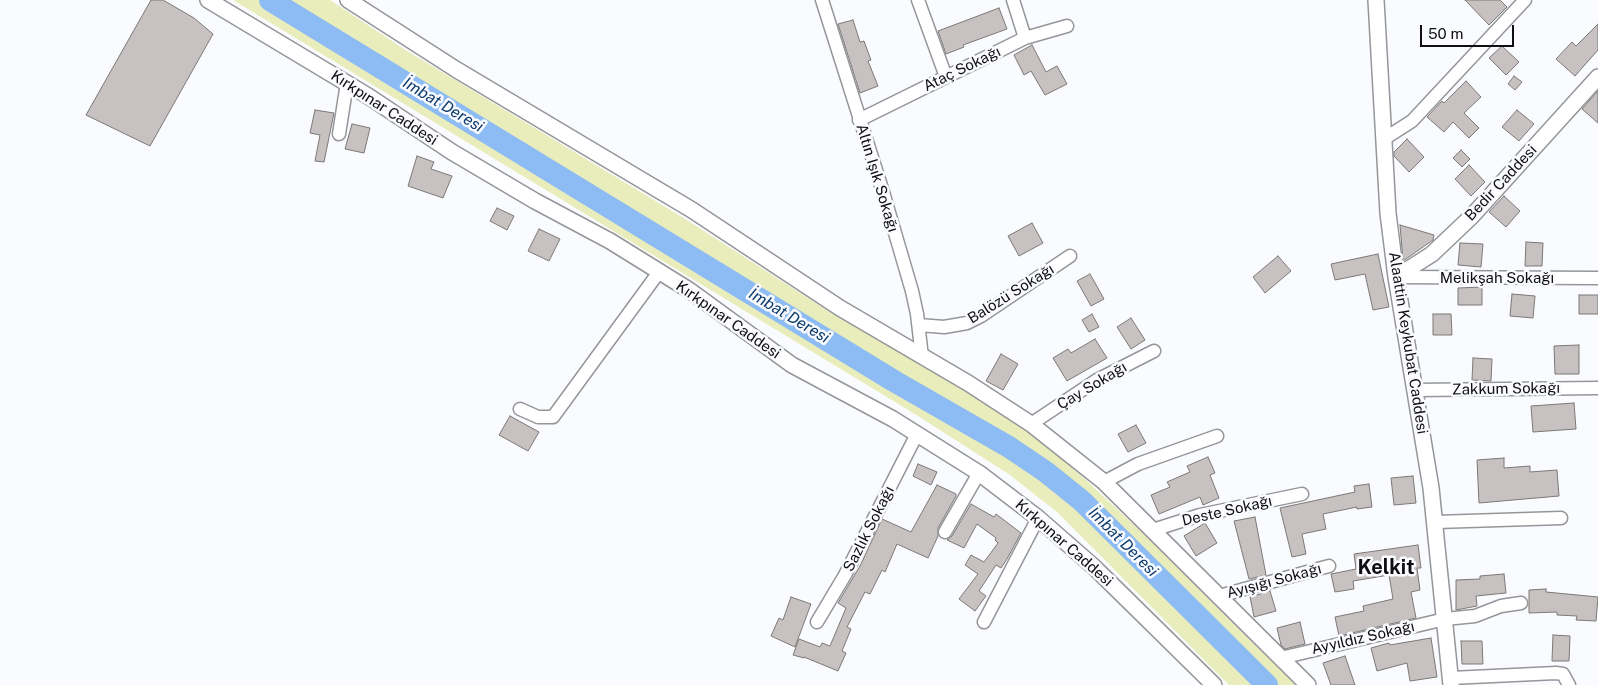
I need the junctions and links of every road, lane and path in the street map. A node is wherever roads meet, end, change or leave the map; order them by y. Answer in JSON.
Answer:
{"nodes":[{"id":1,"x":208,"y":0,"type":"edge"},
{"id":2,"x":348,"y":0,"type":"edge"},
{"id":3,"x":822,"y":0,"type":"edge"},
{"id":4,"x":918,"y":0,"type":"edge"},
{"id":5,"x":1013,"y":0,"type":"edge"},
{"id":6,"x":1376,"y":0,"type":"edge"},
{"id":7,"x":1525,"y":0,"type":"edge"},
{"id":8,"x":1067,"y":26,"type":"dead end"},
{"id":9,"x":1025,"y":38,"type":"junction"},
{"id":10,"x":946,"y":77,"type":"junction"},
{"id":11,"x":1598,"y":77,"type":"edge"},
{"id":12,"x":347,"y":83,"type":"junction"},
{"id":13,"x":859,"y":120,"type":"junction"},
{"id":14,"x":339,"y":134,"type":"dead end"},
{"id":15,"x":1384,"y":139,"type":"junction"},
{"id":16,"x":1070,"y":256,"type":"dead end"},
{"id":17,"x":659,"y":272,"type":"junction"},
{"id":18,"x":1396,"y":277,"type":"junction"},
{"id":19,"x":1598,"y":278,"type":"edge"},
{"id":20,"x":919,"y":325,"type":"junction"},
{"id":21,"x":1154,"y":351,"type":"dead end"},
{"id":22,"x":922,"y":358,"type":"junction"},
{"id":23,"x":1598,"y":388,"type":"edge"},
{"id":24,"x":1415,"y":390,"type":"junction"},
{"id":25,"x":520,"y":409,"type":"dead end"},
{"id":26,"x":1031,"y":424,"type":"junction"},
{"id":27,"x":917,"y":434,"type":"junction"},
{"id":28,"x":1217,"y":436,"type":"dead end"},
{"id":29,"x":979,"y":473,"type":"junction"},
{"id":30,"x":1104,"y":482,"type":"junction"},
{"id":31,"x":1302,"y":494,"type":"dead end"},
{"id":32,"x":1038,"y":518,"type":"junction"},
{"id":33,"x":1561,"y":518,"type":"dead end"},
{"id":34,"x":1436,"y":522,"type":"junction"},
{"id":35,"x":1153,"y":530,"type":"junction"},
{"id":36,"x":945,"y":532,"type":"dead end"},
{"id":37,"x":1329,"y":566,"type":"dead end"},
{"id":38,"x":1219,"y":596,"type":"junction"},
{"id":39,"x":1521,"y":603,"type":"dead end"},
{"id":40,"x":1444,"y":619,"type":"junction"},
{"id":41,"x":817,"y":622,"type":"dead end"},
{"id":42,"x":984,"y":622,"type":"dead end"},
{"id":43,"x":1281,"y":658,"type":"junction"},
{"id":44,"x":1451,"y":681,"type":"edge"},
{"id":45,"x":1214,"y":685,"type":"edge"},
{"id":46,"x":1308,"y":685,"type":"edge"},
{"id":47,"x":1569,"y":685,"type":"edge"}],
"edges":[{"from":1,"to":12,"type":"street","name":"Kırkpınar Caddesi"},
{"from":2,"to":22,"type":"street"},
{"from":3,"to":13,"type":"street","name":"Altın Işık Sokağı"},
{"from":4,"to":10,"type":"street"},
{"from":5,"to":9,"type":"street"},
{"from":6,"to":15,"type":"street","name":"Alaattin Keykubat Caddesi"},
{"from":7,"to":15,"type":"street"},
{"from":8,"to":9,"type":"street","name":"Ataç Sokağı"},
{"from":9,"to":10,"type":"street","name":"Ataç Sokağı"},
{"from":10,"to":13,"type":"street","name":"Ataç Sokağı"},
{"from":11,"to":18,"type":"street","name":"Bedir Caddesi"},
{"from":12,"to":14,"type":"street"},
{"from":12,"to":17,"type":"street","name":"Kırkpınar Caddesi"},
{"from":13,"to":20,"type":"street","name":"Altın Işık Sokağı"},
{"from":15,"to":18,"type":"street","name":"Alaattin Keykubat Caddesi"},
{"from":16,"to":20,"type":"street","name":"Balözü Sokağı"},
{"from":17,"to":25,"type":"street"},
{"from":17,"to":27,"type":"street","name":"Kırkpınar Caddesi"},
{"from":18,"to":19,"type":"street","name":"Melikşah Sokağı"},
{"from":18,"to":24,"type":"street","name":"Alaattin Keykubat Caddesi"},
{"from":20,"to":22,"type":"street","name":"Altın Işık Sokağı"},
{"from":21,"to":26,"type":"street","name":"Çay Sokağı"},
{"from":22,"to":26,"type":"street"},
{"from":23,"to":24,"type":"street","name":"Zakkum Sokağı"},
{"from":24,"to":34,"type":"street","name":"Alaattin Keykubat Caddesi"},
{"from":26,"to":30,"type":"street"},
{"from":27,"to":29,"type":"street","name":"Kırkpınar Caddesi"},
{"from":27,"to":41,"type":"street","name":"Sazlık Sokağı"},
{"from":28,"to":30,"type":"street"},
{"from":29,"to":32,"type":"street","name":"Kırkpınar Caddesi"},
{"from":29,"to":36,"type":"street"},
{"from":30,"to":35,"type":"street"},
{"from":31,"to":35,"type":"street","name":"Deste Sokağı"},
{"from":32,"to":42,"type":"street"},
{"from":32,"to":45,"type":"street","name":"Kırkpınar Caddesi"},
{"from":33,"to":34,"type":"street"},
{"from":34,"to":40,"type":"street","name":"Alaattin Keykubat Caddesi"},
{"from":35,"to":38,"type":"street"},
{"from":37,"to":38,"type":"street","name":"Ayışığı Sokağı"},
{"from":38,"to":43,"type":"street"},
{"from":39,"to":40,"type":"street","name":"Ayyıldız Sokağı"},
{"from":40,"to":43,"type":"street","name":"Ayyıldız Sokağı"},
{"from":40,"to":44,"type":"street","name":"Alaattin Keykubat Caddesi"},
{"from":43,"to":46,"type":"street"},
{"from":44,"to":47,"type":"street"}]}
